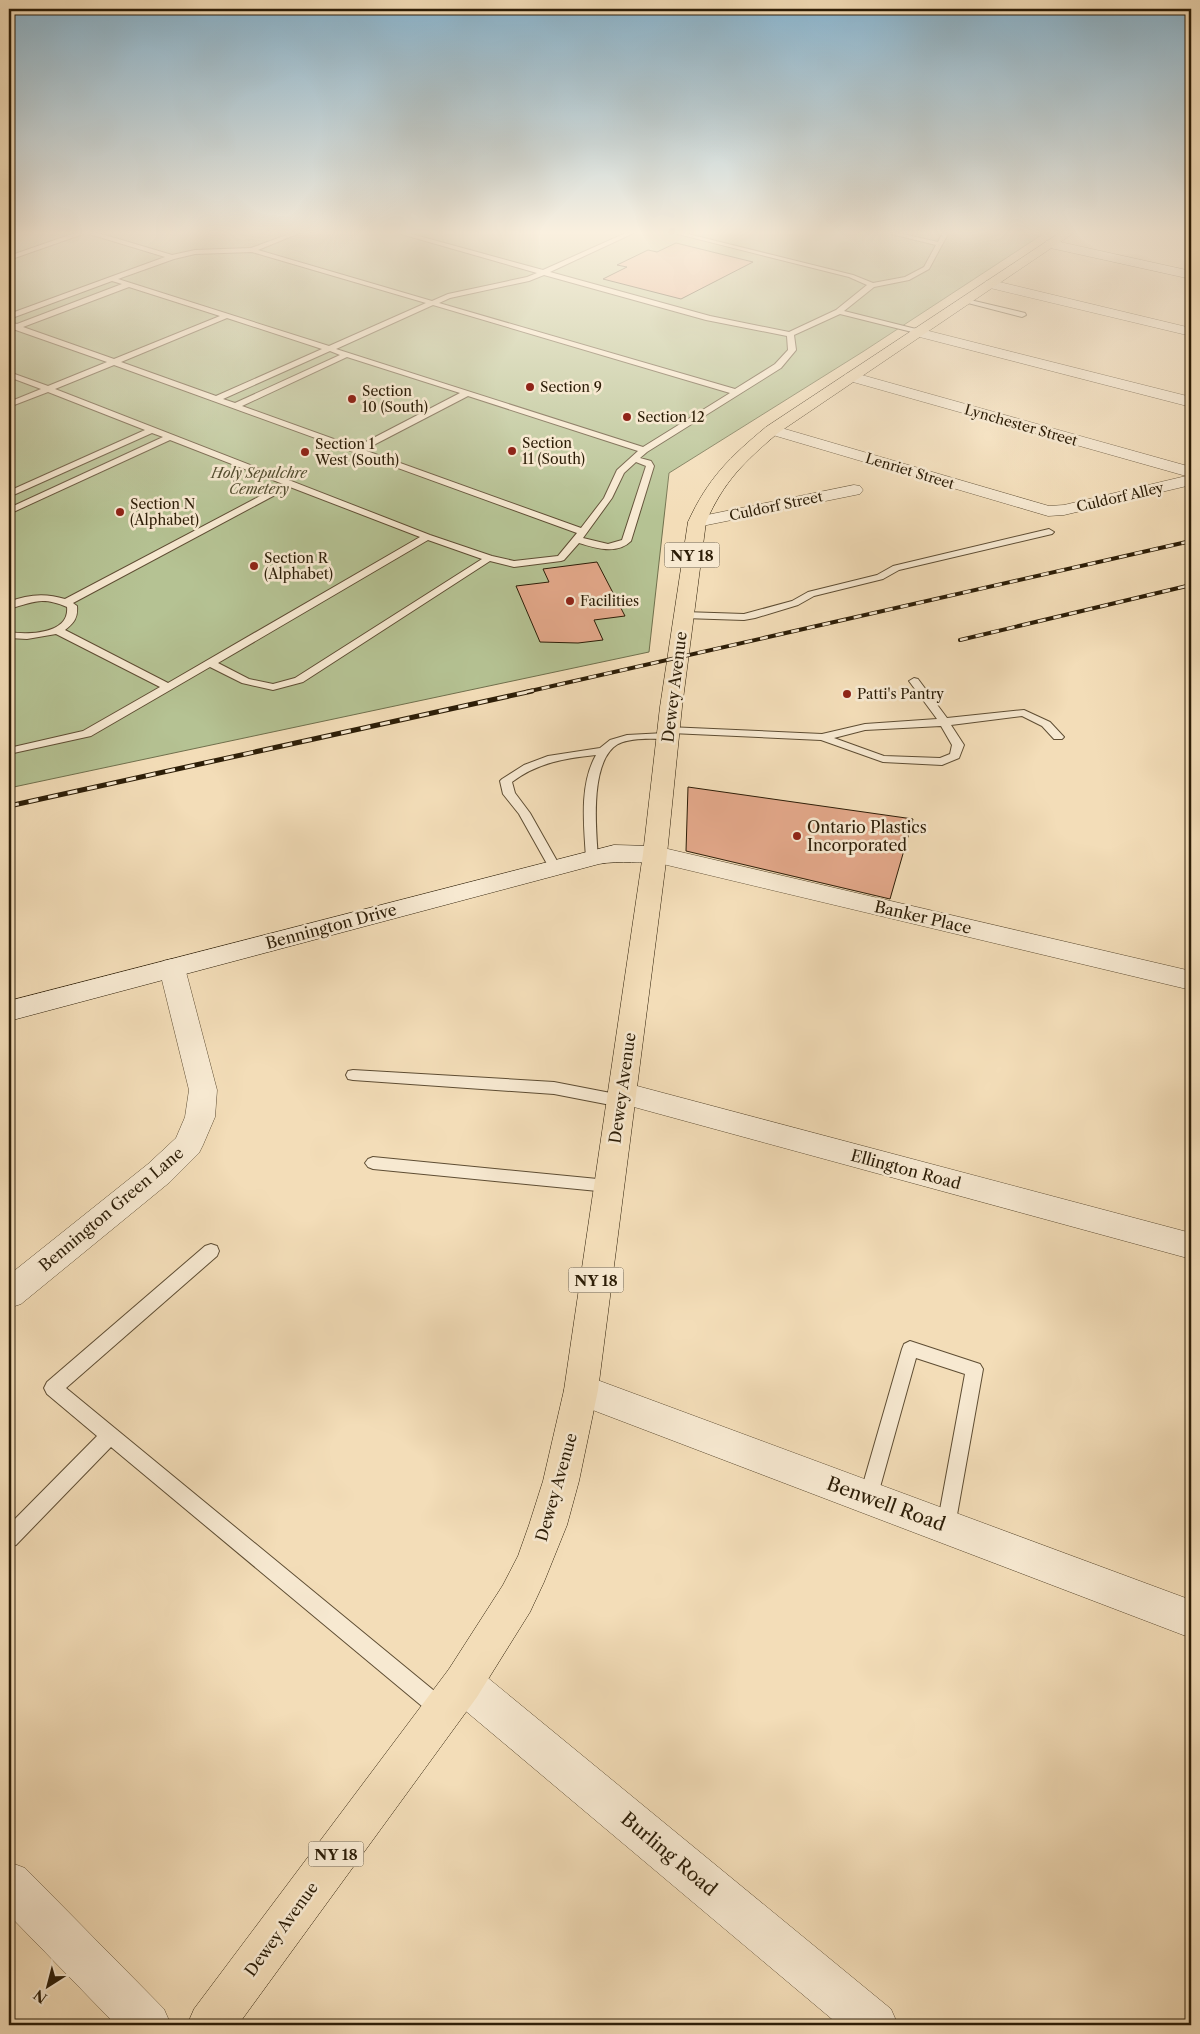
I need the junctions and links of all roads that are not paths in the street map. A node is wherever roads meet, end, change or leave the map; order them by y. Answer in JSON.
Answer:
{"nodes":[{"id":1,"x":17,"y":327,"type":"edge"},
{"id":2,"x":200,"y":327,"type":"edge"},
{"id":3,"x":261,"y":327,"type":"edge"},
{"id":4,"x":378,"y":327,"type":"edge"},
{"id":5,"x":513,"y":327,"type":"edge"},
{"id":6,"x":749,"y":327,"type":"edge"},
{"id":7,"x":806,"y":327,"type":"edge"},
{"id":8,"x":898,"y":327,"type":"edge"},
{"id":9,"x":926,"y":327,"type":"edge"},
{"id":10,"x":1170,"y":327,"type":"edge"},
{"id":11,"x":918,"y":332,"type":"junction"},
{"id":12,"x":1191,"y":332,"type":"edge"},
{"id":13,"x":790,"y":334,"type":"junction"},
{"id":14,"x":329,"y":349,"type":"junction"},
{"id":15,"x":347,"y":354,"type":"junction"},
{"id":16,"x":115,"y":362,"type":"junction"},
{"id":17,"x":9,"y":374,"type":"edge"},
{"id":18,"x":850,"y":377,"type":"junction"},
{"id":19,"x":48,"y":389,"type":"junction"},
{"id":20,"x":736,"y":392,"type":"junction"},
{"id":21,"x":467,"y":393,"type":"junction"},
{"id":22,"x":216,"y":399,"type":"junction"},
{"id":23,"x":1191,"y":402,"type":"edge"},
{"id":24,"x":9,"y":405,"type":"edge"},
{"id":25,"x":235,"y":406,"type":"junction"},
{"id":26,"x":152,"y":430,"type":"junction"},
{"id":27,"x":772,"y":430,"type":"junction"},
{"id":28,"x":169,"y":437,"type":"junction"},
{"id":29,"x":357,"y":450,"type":"junction"},
{"id":30,"x":644,"y":450,"type":"junction"},
{"id":31,"x":634,"y":459,"type":"junction"},
{"id":32,"x":1191,"y":472,"type":"edge"},
{"id":33,"x":1191,"y":480,"type":"edge"},
{"id":34,"x":289,"y":484,"type":"junction"},
{"id":35,"x":854,"y":490,"type":"dead end"},
{"id":36,"x":9,"y":494,"type":"edge"},
{"id":37,"x":9,"y":510,"type":"edge"},
{"id":38,"x":1048,"y":511,"type":"joint"},
{"id":39,"x":697,"y":522,"type":"junction"},
{"id":40,"x":1049,"y":532,"type":"dead end"},
{"id":41,"x":580,"y":535,"type":"junction"},
{"id":42,"x":427,"y":537,"type":"junction"},
{"id":43,"x":489,"y":558,"type":"junction"},
{"id":44,"x":66,"y":603,"type":"junction"},
{"id":45,"x":9,"y":606,"type":"edge"},
{"id":46,"x":684,"y":615,"type":"junction"},
{"id":47,"x":56,"y":630,"type":"junction"},
{"id":48,"x":9,"y":635,"type":"edge"},
{"id":49,"x":210,"y":663,"type":"junction"},
{"id":50,"x":914,"y":680,"type":"dead end"},
{"id":51,"x":168,"y":687,"type":"junction"},
{"id":52,"x":944,"y":722,"type":"junction"},
{"id":53,"x":668,"y":733,"type":"junction"},
{"id":54,"x":822,"y":737,"type":"junction"},
{"id":55,"x":1058,"y":737,"type":"dead end"},
{"id":56,"x":9,"y":751,"type":"edge"},
{"id":57,"x":604,"y":751,"type":"junction"},
{"id":58,"x":655,"y":854,"type":"junction"},
{"id":59,"x":592,"y":858,"type":"junction"},
{"id":60,"x":555,"y":868,"type":"junction"},
{"id":61,"x":172,"y":968,"type":"junction"},
{"id":62,"x":1191,"y":981,"type":"edge"},
{"id":63,"x":9,"y":1011,"type":"edge"},
{"id":64,"x":353,"y":1074,"type":"dead end"},
{"id":65,"x":621,"y":1097,"type":"junction"},
{"id":66,"x":373,"y":1163,"type":"dead end"},
{"id":67,"x":608,"y":1186,"type":"junction"},
{"id":68,"x":1191,"y":1246,"type":"edge"},
{"id":69,"x":211,"y":1251,"type":"dead end"},
{"id":70,"x":9,"y":1294,"type":"edge"},
{"id":71,"x":581,"y":1390,"type":"junction"},
{"id":72,"x":110,"y":1435,"type":"junction"},
{"id":73,"x":868,"y":1498,"type":"junction"},
{"id":74,"x":946,"y":1526,"type":"junction"},
{"id":75,"x":9,"y":1538,"type":"edge"},
{"id":76,"x":1191,"y":1619,"type":"edge"},
{"id":77,"x":452,"y":1697,"type":"junction"},
{"id":78,"x":9,"y":1884,"type":"edge"},
{"id":79,"x":148,"y":2025,"type":"edge"},
{"id":80,"x":210,"y":2025,"type":"edge"},
{"id":81,"x":875,"y":2025,"type":"edge"}],
"edges":[{"from":1,"to":16,"type":"lane"},
{"from":2,"to":16,"type":"lane"},
{"from":3,"to":14,"type":"lane"},
{"from":4,"to":14,"type":"lane"},
{"from":5,"to":20,"type":"lane"},
{"from":6,"to":13,"type":"lane"},
{"from":7,"to":13,"type":"lane"},
{"from":8,"to":11,"type":"lane"},
{"from":9,"to":11,"type":"main road","name":"Dewey Avenue","number":"NY 18"},
{"from":10,"to":12,"type":"street"},
{"from":11,"to":18,"type":"main road","name":"Dewey Avenue","number":"NY 18"},
{"from":11,"to":23,"type":"street"},
{"from":13,"to":20,"type":"lane"},
{"from":14,"to":15,"type":"lane"},
{"from":14,"to":22,"type":"lane"},
{"from":15,"to":21,"type":"lane"},
{"from":15,"to":25,"type":"lane"},
{"from":16,"to":19,"type":"lane"},
{"from":16,"to":22,"type":"lane"},
{"from":17,"to":19,"type":"lane"},
{"from":18,"to":27,"type":"main road","name":"Dewey Avenue","number":"NY 18"},
{"from":18,"to":32,"type":"street","name":"Lynchester Street"},
{"from":19,"to":24,"type":"lane"},
{"from":19,"to":26,"type":"lane"},
{"from":20,"to":30,"type":"lane"},
{"from":21,"to":29,"type":"lane"},
{"from":21,"to":30,"type":"lane"},
{"from":22,"to":25,"type":"lane"},
{"from":25,"to":29,"type":"lane"},
{"from":26,"to":28,"type":"lane"},
{"from":26,"to":36,"type":"lane"},
{"from":27,"to":38,"type":"street","name":"Lenriet Street"},
{"from":27,"to":39,"type":"main road","name":"Dewey Avenue","number":"NY 18"},
{"from":28,"to":34,"type":"lane"},
{"from":28,"to":37,"type":"lane"},
{"from":29,"to":41,"type":"lane"},
{"from":30,"to":31,"type":"lane"},
{"from":31,"to":41,"type":"lane"},
{"from":31,"to":41,"type":"lane"},
{"from":33,"to":38,"type":"street","name":"Culdorf Alley"},
{"from":34,"to":42,"type":"lane"},
{"from":34,"to":44,"type":"lane"},
{"from":35,"to":39,"type":"street","name":"Culdorf Street"},
{"from":39,"to":46,"type":"main road","name":"Dewey Avenue","number":"NY 18"},
{"from":40,"to":46,"type":"lane"},
{"from":41,"to":43,"type":"lane"},
{"from":42,"to":43,"type":"lane"},
{"from":42,"to":49,"type":"lane"},
{"from":43,"to":49,"type":"lane"},
{"from":44,"to":45,"type":"lane"},
{"from":44,"to":47,"type":"lane"},
{"from":46,"to":53,"type":"main road","name":"Dewey Avenue","number":"NY 18"},
{"from":47,"to":48,"type":"lane"},
{"from":47,"to":51,"type":"lane"},
{"from":49,"to":51,"type":"lane"},
{"from":50,"to":52,"type":"lane"},
{"from":51,"to":56,"type":"lane"},
{"from":52,"to":54,"type":"lane"},
{"from":52,"to":54,"type":"lane"},
{"from":52,"to":55,"type":"lane"},
{"from":53,"to":54,"type":"lane"},
{"from":53,"to":57,"type":"lane"},
{"from":53,"to":58,"type":"main road","name":"Dewey Avenue","number":"NY 18"},
{"from":57,"to":59,"type":"lane"},
{"from":57,"to":60,"type":"lane"},
{"from":58,"to":59,"type":"street","name":"Bennington Drive"},
{"from":58,"to":62,"type":"street","name":"Banker Place"},
{"from":58,"to":65,"type":"main road","name":"Dewey Avenue","number":"NY 18"},
{"from":59,"to":60,"type":"street","name":"Bennington Drive"},
{"from":60,"to":61,"type":"street","name":"Bennington Drive"},
{"from":61,"to":63,"type":"street","name":"Bennington Drive"},
{"from":61,"to":70,"type":"street","name":"Bennington Green Lane"},
{"from":64,"to":65,"type":"lane"},
{"from":65,"to":67,"type":"main road","name":"Dewey Avenue","number":"NY 18"},
{"from":65,"to":68,"type":"street","name":"Ellington Road"},
{"from":66,"to":67,"type":"lane"},
{"from":67,"to":71,"type":"main road","name":"Dewey Avenue","number":"NY 18"},
{"from":69,"to":72,"type":"lane"},
{"from":71,"to":73,"type":"street","name":"Benwell Road"},
{"from":71,"to":77,"type":"main road","name":"Dewey Avenue","number":"NY 18"},
{"from":72,"to":75,"type":"lane"},
{"from":72,"to":77,"type":"lane"},
{"from":73,"to":74,"type":"street","name":"Benwell Road"},
{"from":73,"to":74,"type":"lane"},
{"from":74,"to":76,"type":"street","name":"Benwell Road"},
{"from":77,"to":80,"type":"main road","name":"Dewey Avenue","number":"NY 18"},
{"from":77,"to":81,"type":"street","name":"Burling Road"},
{"from":78,"to":79,"type":"street"}]}
